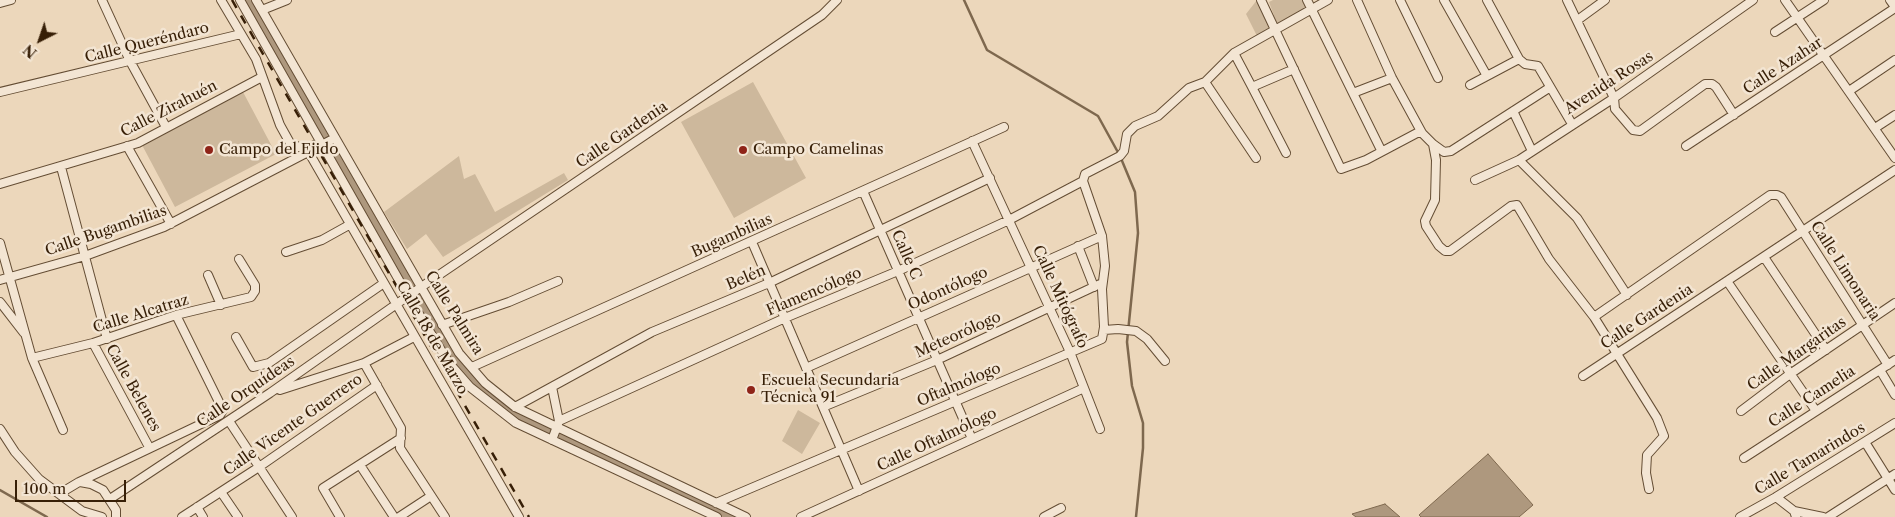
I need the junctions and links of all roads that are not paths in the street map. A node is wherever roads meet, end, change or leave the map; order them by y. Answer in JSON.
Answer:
{"nodes":[{"id":1,"x":11,"y":0,"type":"edge"},
{"id":2,"x":102,"y":0,"type":"edge"},
{"id":3,"x":221,"y":0,"type":"edge"},
{"id":4,"x":240,"y":0,"type":"edge"},
{"id":5,"x":256,"y":0,"type":"edge"},
{"id":6,"x":287,"y":0,"type":"edge"},
{"id":7,"x":837,"y":0,"type":"edge"},
{"id":8,"x":1261,"y":0,"type":"edge"},
{"id":9,"x":1307,"y":0,"type":"edge"},
{"id":10,"x":1328,"y":0,"type":"edge"},
{"id":11,"x":1357,"y":0,"type":"edge"},
{"id":12,"x":1400,"y":0,"type":"edge"},
{"id":13,"x":1444,"y":0,"type":"edge"},
{"id":14,"x":1487,"y":0,"type":"edge"},
{"id":15,"x":1568,"y":0,"type":"edge"},
{"id":16,"x":1605,"y":0,"type":"edge"},
{"id":17,"x":1753,"y":0,"type":"edge"},
{"id":18,"x":1785,"y":0,"type":"edge"},
{"id":19,"x":1824,"y":0,"type":"edge"},
{"id":20,"x":1890,"y":0,"type":"edge"},
{"id":21,"x":0,"y":3,"type":"edge"},
{"id":22,"x":1895,"y":8,"type":"edge"},
{"id":23,"x":262,"y":10,"type":"junction"},
{"id":24,"x":1311,"y":10,"type":"junction"},
{"id":25,"x":266,"y":18,"type":"junction"},
{"id":26,"x":1798,"y":18,"type":"junction"},
{"id":27,"x":1579,"y":19,"type":"junction"},
{"id":28,"x":254,"y":23,"type":"junction"},
{"id":29,"x":1276,"y":29,"type":"junction"},
{"id":30,"x":1775,"y":32,"type":"dead end"},
{"id":31,"x":241,"y":34,"type":"junction"},
{"id":32,"x":1234,"y":52,"type":"junction"},
{"id":33,"x":1824,"y":55,"type":"junction"},
{"id":34,"x":1519,"y":59,"type":"junction"},
{"id":35,"x":1895,"y":60,"type":"edge"},
{"id":36,"x":130,"y":61,"type":"junction"},
{"id":37,"x":1294,"y":69,"type":"junction"},
{"id":38,"x":1487,"y":76,"type":"junction"},
{"id":39,"x":262,"y":77,"type":"junction"},
{"id":40,"x":1392,"y":78,"type":"junction"},
{"id":41,"x":1438,"y":78,"type":"dead end"},
{"id":42,"x":1205,"y":82,"type":"junction"},
{"id":43,"x":1470,"y":85,"type":"dead end"},
{"id":44,"x":1252,"y":87,"type":"junction"},
{"id":45,"x":1549,"y":88,"type":"junction"},
{"id":46,"x":1848,"y":91,"type":"junction"},
{"id":47,"x":0,"y":92,"type":"edge"},
{"id":48,"x":1353,"y":93,"type":"junction"},
{"id":49,"x":1614,"y":98,"type":"junction"},
{"id":50,"x":1513,"y":111,"type":"junction"},
{"id":51,"x":1734,"y":114,"type":"junction"},
{"id":52,"x":1895,"y":115,"type":"edge"},
{"id":53,"x":1572,"y":124,"type":"junction"},
{"id":54,"x":166,"y":127,"type":"junction"},
{"id":55,"x":1004,"y":127,"type":"dead end"},
{"id":56,"x":1874,"y":128,"type":"junction"},
{"id":57,"x":1422,"y":133,"type":"junction"},
{"id":58,"x":334,"y":138,"type":"junction"},
{"id":59,"x":972,"y":142,"type":"junction"},
{"id":60,"x":324,"y":143,"type":"junction"},
{"id":61,"x":1433,"y":144,"type":"junction"},
{"id":62,"x":127,"y":146,"type":"junction"},
{"id":63,"x":1686,"y":146,"type":"dead end"},
{"id":64,"x":1381,"y":150,"type":"junction"},
{"id":65,"x":308,"y":151,"type":"junction"},
{"id":66,"x":1532,"y":151,"type":"junction"},
{"id":67,"x":1286,"y":152,"type":"dead end"},
{"id":68,"x":1256,"y":158,"type":"dead end"},
{"id":69,"x":1895,"y":158,"type":"edge"},
{"id":70,"x":1519,"y":160,"type":"junction"},
{"id":71,"x":61,"y":167,"type":"junction"},
{"id":72,"x":1895,"y":170,"type":"edge"},
{"id":73,"x":990,"y":178,"type":"junction"},
{"id":74,"x":1475,"y":180,"type":"dead end"},
{"id":75,"x":1083,"y":181,"type":"junction"},
{"id":76,"x":0,"y":184,"type":"edge"},
{"id":77,"x":863,"y":191,"type":"junction"},
{"id":78,"x":1009,"y":220,"type":"junction"},
{"id":79,"x":171,"y":224,"type":"junction"},
{"id":80,"x":349,"y":225,"type":"junction"},
{"id":81,"x":880,"y":230,"type":"junction"},
{"id":82,"x":1803,"y":231,"type":"junction"},
{"id":83,"x":1102,"y":236,"type":"junction"},
{"id":84,"x":752,"y":242,"type":"junction"},
{"id":85,"x":0,"y":243,"type":"edge"},
{"id":86,"x":1078,"y":246,"type":"junction"},
{"id":87,"x":286,"y":252,"type":"dead end"},
{"id":88,"x":85,"y":256,"type":"junction"},
{"id":89,"x":1764,"y":257,"type":"junction"},
{"id":90,"x":239,"y":258,"type":"dead end"},
{"id":91,"x":1031,"y":267,"type":"junction"},
{"id":92,"x":898,"y":271,"type":"junction"},
{"id":93,"x":208,"y":275,"type":"dead end"},
{"id":94,"x":10,"y":276,"type":"junction"},
{"id":95,"x":0,"y":280,"type":"edge"},
{"id":96,"x":558,"y":281,"type":"dead end"},
{"id":97,"x":1727,"y":281,"type":"junction"},
{"id":98,"x":384,"y":283,"type":"junction"},
{"id":99,"x":769,"y":283,"type":"junction"},
{"id":100,"x":1102,"y":283,"type":"junction"},
{"id":101,"x":1094,"y":287,"type":"junction"},
{"id":102,"x":421,"y":289,"type":"junction"},
{"id":103,"x":1627,"y":295,"type":"junction"},
{"id":104,"x":409,"y":296,"type":"junction"},
{"id":105,"x":0,"y":302,"type":"edge"},
{"id":106,"x":1895,"y":303,"type":"edge"},
{"id":107,"x":221,"y":305,"type":"junction"},
{"id":108,"x":396,"y":305,"type":"junction"},
{"id":109,"x":1050,"y":307,"type":"junction"},
{"id":110,"x":176,"y":315,"type":"junction"},
{"id":111,"x":1594,"y":317,"type":"junction"},
{"id":112,"x":785,"y":318,"type":"junction"},
{"id":113,"x":918,"y":318,"type":"junction"},
{"id":114,"x":442,"y":324,"type":"junction"},
{"id":115,"x":1862,"y":324,"type":"junction"},
{"id":116,"x":1104,"y":330,"type":"junction"},
{"id":117,"x":26,"y":334,"type":"junction"},
{"id":118,"x":236,"y":337,"type":"dead end"},
{"id":119,"x":414,"y":337,"type":"junction"},
{"id":120,"x":107,"y":339,"type":"junction"},
{"id":121,"x":92,"y":343,"type":"junction"},
{"id":122,"x":1826,"y":350,"type":"junction"},
{"id":123,"x":1070,"y":352,"type":"junction"},
{"id":124,"x":1617,"y":354,"type":"junction"},
{"id":125,"x":32,"y":358,"type":"junction"},
{"id":126,"x":937,"y":360,"type":"junction"},
{"id":127,"x":1165,"y":360,"type":"dead end"},
{"id":128,"x":1891,"y":362,"type":"edge"},
{"id":129,"x":364,"y":363,"type":"junction"},
{"id":130,"x":472,"y":368,"type":"junction"},
{"id":131,"x":806,"y":368,"type":"junction"},
{"id":132,"x":1880,"y":370,"type":"junction"},
{"id":133,"x":1790,"y":374,"type":"junction"},
{"id":134,"x":1583,"y":376,"type":"dead end"},
{"id":135,"x":376,"y":385,"type":"junction"},
{"id":136,"x":552,"y":387,"type":"junction"},
{"id":137,"x":1084,"y":388,"type":"junction"},
{"id":138,"x":270,"y":393,"type":"junction"},
{"id":139,"x":1895,"y":395,"type":"edge"},
{"id":140,"x":956,"y":402,"type":"junction"},
{"id":141,"x":515,"y":407,"type":"junction"},
{"id":142,"x":823,"y":407,"type":"junction"},
{"id":143,"x":1741,"y":411,"type":"dead end"},
{"id":144,"x":1816,"y":411,"type":"junction"},
{"id":145,"x":229,"y":421,"type":"junction"},
{"id":146,"x":1895,"y":423,"type":"edge"},
{"id":147,"x":0,"y":429,"type":"edge"},
{"id":148,"x":1100,"y":429,"type":"dead end"},
{"id":149,"x":63,"y":430,"type":"dead end"},
{"id":150,"x":555,"y":431,"type":"junction"},
{"id":151,"x":401,"y":438,"type":"junction"},
{"id":152,"x":972,"y":439,"type":"junction"},
{"id":153,"x":1864,"y":442,"type":"junction"},
{"id":154,"x":149,"y":447,"type":"junction"},
{"id":155,"x":841,"y":451,"type":"junction"},
{"id":156,"x":1744,"y":458,"type":"dead end"},
{"id":157,"x":360,"y":464,"type":"junction"},
{"id":158,"x":259,"y":467,"type":"junction"},
{"id":159,"x":1895,"y":474,"type":"edge"},
{"id":160,"x":1888,"y":478,"type":"junction"},
{"id":161,"x":79,"y":482,"type":"junction"},
{"id":162,"x":1649,"y":489,"type":"dead end"},
{"id":163,"x":1895,"y":490,"type":"edge"},
{"id":164,"x":859,"y":491,"type":"junction"},
{"id":165,"x":221,"y":492,"type":"junction"},
{"id":166,"x":678,"y":493,"type":"junction"},
{"id":167,"x":59,"y":494,"type":"junction"},
{"id":168,"x":431,"y":496,"type":"junction"},
{"id":169,"x":1776,"y":497,"type":"junction"},
{"id":170,"x":110,"y":500,"type":"junction"},
{"id":171,"x":716,"y":503,"type":"junction"},
{"id":172,"x":197,"y":507,"type":"junction"},
{"id":173,"x":1061,"y":508,"type":"dead end"},
{"id":174,"x":1795,"y":514,"type":"edge"},
{"id":175,"x":102,"y":517,"type":"edge"},
{"id":176,"x":116,"y":517,"type":"edge"},
{"id":177,"x":182,"y":517,"type":"edge"},
{"id":178,"x":203,"y":517,"type":"edge"},
{"id":179,"x":238,"y":517,"type":"edge"},
{"id":180,"x":292,"y":517,"type":"edge"},
{"id":181,"x":340,"y":517,"type":"edge"},
{"id":182,"x":394,"y":517,"type":"edge"},
{"id":183,"x":399,"y":517,"type":"edge"},
{"id":184,"x":445,"y":517,"type":"edge"},
{"id":185,"x":519,"y":517,"type":"edge"},
{"id":186,"x":717,"y":517,"type":"edge"},
{"id":187,"x":746,"y":517,"type":"edge"},
{"id":188,"x":801,"y":517,"type":"edge"},
{"id":189,"x":1044,"y":517,"type":"edge"},
{"id":190,"x":1740,"y":517,"type":"edge"},
{"id":191,"x":1822,"y":517,"type":"edge"},
{"id":192,"x":1828,"y":517,"type":"edge"}],
"edges":[{"from":1,"to":21,"type":"street"},
{"from":2,"to":36,"type":"street"},
{"from":3,"to":31,"type":"street"},
{"from":4,"to":28,"type":"street"},
{"from":5,"to":23,"type":"street","name":"Calle Palmira"},
{"from":6,"to":23,"type":"street"},
{"from":7,"to":102,"type":"street","name":"Calle Gardenia"},
{"from":8,"to":29,"type":"street"},
{"from":9,"to":24,"type":"street"},
{"from":10,"to":24,"type":"street","name":"Flamencólogo"},
{"from":11,"to":40,"type":"street"},
{"from":12,"to":41,"type":"street"},
{"from":13,"to":38,"type":"street"},
{"from":14,"to":34,"type":"street"},
{"from":15,"to":27,"type":"street"},
{"from":16,"to":27,"type":"street"},
{"from":17,"to":49,"type":"street","name":"Avenida Rosas"},
{"from":18,"to":26,"type":"street"},
{"from":19,"to":26,"type":"street"},
{"from":20,"to":22,"type":"street"},
{"from":22,"to":33,"type":"street","name":"Calle Azahar"},
{"from":23,"to":25,"type":"street","name":"Calle Palmira"},
{"from":24,"to":29,"type":"street","name":"Flamencólogo"},
{"from":24,"to":48,"type":"street"},
{"from":25,"to":28,"type":"street"},
{"from":25,"to":58,"type":"street","name":"Calle Palmira"},
{"from":26,"to":30,"type":"street"},
{"from":26,"to":33,"type":"street"},
{"from":27,"to":49,"type":"street"},
{"from":28,"to":60,"type":"street"},
{"from":29,"to":32,"type":"street","name":"Flamencólogo"},
{"from":29,"to":37,"type":"street"},
{"from":31,"to":36,"type":"street","name":"Calle Queréndaro"},
{"from":31,"to":39,"type":"street"},
{"from":32,"to":42,"type":"street","name":"Flamencólogo"},
{"from":32,"to":44,"type":"street"},
{"from":33,"to":46,"type":"street"},
{"from":33,"to":51,"type":"street","name":"Calle Azahar"},
{"from":34,"to":38,"type":"street"},
{"from":34,"to":45,"type":"street"},
{"from":35,"to":46,"type":"street"},
{"from":36,"to":47,"type":"street","name":"Calle Queréndaro"},
{"from":36,"to":54,"type":"street"},
{"from":37,"to":44,"type":"street"},
{"from":37,"to":64,"type":"street"},
{"from":38,"to":43,"type":"street"},
{"from":39,"to":54,"type":"street","name":"Calle Zirahuén"},
{"from":39,"to":65,"type":"street"},
{"from":40,"to":48,"type":"street"},
{"from":40,"to":57,"type":"street"},
{"from":42,"to":68,"type":"street"},
{"from":42,"to":75,"type":"street","name":"Flamencólogo"},
{"from":44,"to":67,"type":"street"},
{"from":45,"to":50,"type":"street"},
{"from":45,"to":53,"type":"street"},
{"from":46,"to":56,"type":"street"},
{"from":48,"to":64,"type":"street"},
{"from":49,"to":51,"type":"street"},
{"from":49,"to":53,"type":"street","name":"Avenida Rosas"},
{"from":50,"to":61,"type":"street"},
{"from":50,"to":66,"type":"street"},
{"from":51,"to":63,"type":"street","name":"Calle Azahar"},
{"from":52,"to":56,"type":"street"},
{"from":53,"to":66,"type":"street","name":"Avenida Rosas"},
{"from":54,"to":62,"type":"street","name":"Calle Zirahuén"},
{"from":55,"to":59,"type":"street","name":"Bugambilias"},
{"from":56,"to":69,"type":"street"},
{"from":57,"to":61,"type":"street"},
{"from":57,"to":64,"type":"street"},
{"from":58,"to":60,"type":"street","name":"Calle Bugambilias"},
{"from":58,"to":102,"type":"street","name":"Calle Palmira"},
{"from":59,"to":73,"type":"street","name":"Calle Mitógrafo"},
{"from":59,"to":77,"type":"street","name":"Bugambilias"},
{"from":60,"to":65,"type":"street","name":"Calle Bugambilias"},
{"from":60,"to":104,"type":"street"},
{"from":61,"to":111,"type":"street"},
{"from":62,"to":71,"type":"street","name":"Calle Zirahuén"},
{"from":62,"to":79,"type":"street"},
{"from":65,"to":79,"type":"street","name":"Calle Bugambilias"},
{"from":65,"to":80,"type":"street"},
{"from":66,"to":70,"type":"street","name":"Avenida Rosas"},
{"from":70,"to":74,"type":"street","name":"Avenida Rosas"},
{"from":70,"to":103,"type":"street"},
{"from":71,"to":76,"type":"street","name":"Calle Zirahuén"},
{"from":71,"to":88,"type":"street","name":"Calle Belenes"},
{"from":72,"to":82,"type":"street","name":"Calle Gardenia"},
{"from":73,"to":78,"type":"street","name":"Calle Mitógrafo"},
{"from":73,"to":81,"type":"street","name":"Belén"},
{"from":75,"to":78,"type":"street","name":"Flamencólogo"},
{"from":75,"to":83,"type":"street"},
{"from":77,"to":81,"type":"street","name":"Calle C"},
{"from":77,"to":84,"type":"street","name":"Bugambilias"},
{"from":78,"to":91,"type":"street","name":"Calle Mitógrafo"},
{"from":78,"to":92,"type":"street","name":"Flamencólogo"},
{"from":79,"to":88,"type":"street","name":"Calle Bugambilias"},
{"from":80,"to":87,"type":"street"},
{"from":80,"to":98,"type":"street"},
{"from":81,"to":92,"type":"street","name":"Calle C"},
{"from":81,"to":99,"type":"street","name":"Belén"},
{"from":82,"to":89,"type":"street","name":"Calle Gardenia"},
{"from":82,"to":103,"type":"street","name":"Calle Limonaria"},
{"from":82,"to":115,"type":"street","name":"Calle Limonaria"},
{"from":83,"to":86,"type":"street","name":"Odontólogo"},
{"from":83,"to":100,"type":"street"},
{"from":84,"to":99,"type":"street"},
{"from":84,"to":130,"type":"street","name":"Bugambilias"},
{"from":85,"to":94,"type":"street"},
{"from":86,"to":91,"type":"street","name":"Odontólogo"},
{"from":86,"to":101,"type":"street"},
{"from":88,"to":94,"type":"street","name":"Calle Bugambilias"},
{"from":88,"to":120,"type":"street","name":"Calle Belenes"},
{"from":89,"to":97,"type":"street","name":"Calle Gardenia"},
{"from":89,"to":122,"type":"street"},
{"from":90,"to":107,"type":"street","name":"Calle Alcatraz"},
{"from":91,"to":109,"type":"street","name":"Calle Mitógrafo"},
{"from":91,"to":113,"type":"street","name":"Odontólogo"},
{"from":92,"to":112,"type":"street","name":"Flamencólogo"},
{"from":92,"to":113,"type":"street","name":"Calle C"},
{"from":93,"to":107,"type":"street"},
{"from":94,"to":95,"type":"street","name":"Calle Bugambilias"},
{"from":94,"to":117,"type":"street"},
{"from":96,"to":114,"type":"street"},
{"from":97,"to":124,"type":"street","name":"Calle Gardenia"},
{"from":97,"to":133,"type":"street"},
{"from":98,"to":108,"type":"street","name":"Calle 18 de Marzo"},
{"from":98,"to":118,"type":"street","name":"Calle 18 de Marzo"},
{"from":99,"to":112,"type":"street"},
{"from":99,"to":136,"type":"street","name":"Belén"},
{"from":100,"to":101,"type":"street","name":"Meteorólogo"},
{"from":100,"to":116,"type":"street"},
{"from":101,"to":109,"type":"street","name":"Meteorólogo"},
{"from":102,"to":104,"type":"street","name":"Calle Gardenia"},
{"from":102,"to":114,"type":"street","name":"Calle Palmira"},
{"from":103,"to":111,"type":"street"},
{"from":104,"to":108,"type":"street","name":"Calle Orquídeas"},
{"from":104,"to":150,"type":"street"},
{"from":105,"to":117,"type":"street"},
{"from":106,"to":115,"type":"street","name":"Calle Margaritas"},
{"from":107,"to":110,"type":"street","name":"Calle Alcatraz"},
{"from":108,"to":119,"type":"street","name":"Calle 18 de Marzo"},
{"from":108,"to":138,"type":"street","name":"Calle Orquídeas"},
{"from":109,"to":123,"type":"street","name":"Calle Mitógrafo"},
{"from":109,"to":126,"type":"street","name":"Meteorólogo"},
{"from":110,"to":120,"type":"street","name":"Calle Alcatraz"},
{"from":110,"to":154,"type":"street"},
{"from":111,"to":124,"type":"street"},
{"from":112,"to":131,"type":"street"},
{"from":112,"to":150,"type":"street","name":"Flamencólogo"},
{"from":113,"to":126,"type":"street","name":"Calle C"},
{"from":113,"to":131,"type":"street","name":"Odontólogo"},
{"from":114,"to":130,"type":"street","name":"Calle Palmira"},
{"from":115,"to":122,"type":"street","name":"Calle Margaritas"},
{"from":115,"to":128,"type":"street","name":"Calle Limonaria"},
{"from":116,"to":123,"type":"street","name":"Oftalmólogo"},
{"from":116,"to":127,"type":"street"},
{"from":117,"to":125,"type":"street"},
{"from":119,"to":129,"type":"street","name":"Calle Vicente Guerrero"},
{"from":119,"to":185,"type":"street","name":"Calle 18 de Marzo"},
{"from":120,"to":121,"type":"street","name":"Calle Alcatraz"},
{"from":121,"to":125,"type":"street","name":"Calle Alcatraz"},
{"from":121,"to":154,"type":"street","name":"Calle Belenes"},
{"from":122,"to":133,"type":"street","name":"Calle Margaritas"},
{"from":123,"to":137,"type":"street","name":"Calle Mitógrafo"},
{"from":123,"to":140,"type":"street","name":"Oftalmólogo"},
{"from":124,"to":134,"type":"street","name":"Calle Gardenia"},
{"from":124,"to":162,"type":"street"},
{"from":125,"to":149,"type":"street"},
{"from":126,"to":140,"type":"street","name":"Calle C"},
{"from":126,"to":142,"type":"street","name":"Meteorólogo"},
{"from":128,"to":132,"type":"street","name":"Calle Camelia"},
{"from":129,"to":135,"type":"street","name":"Calle Vicente Guerrero"},
{"from":129,"to":138,"type":"street"},
{"from":130,"to":141,"type":"street","name":"Calle Palmira"},
{"from":131,"to":142,"type":"street"},
{"from":132,"to":139,"type":"street"},
{"from":132,"to":144,"type":"street","name":"Calle Camelia"},
{"from":133,"to":143,"type":"street","name":"Calle Margaritas"},
{"from":133,"to":144,"type":"street"},
{"from":135,"to":151,"type":"street"},
{"from":135,"to":158,"type":"street","name":"Calle Vicente Guerrero"},
{"from":136,"to":141,"type":"street","name":"Belén"},
{"from":136,"to":150,"type":"street"},
{"from":137,"to":148,"type":"street","name":"Calle Mitógrafo"},
{"from":137,"to":152,"type":"street","name":"Calle Oftalmólogo"},
{"from":138,"to":145,"type":"street","name":"Calle Orquídeas"},
{"from":140,"to":152,"type":"street","name":"Calle C"},
{"from":140,"to":155,"type":"street","name":"Oftalmólogo"},
{"from":141,"to":150,"type":"street","name":"Calle Palmira"},
{"from":142,"to":155,"type":"street"},
{"from":144,"to":156,"type":"street","name":"Calle Camelia"},
{"from":145,"to":158,"type":"street"},
{"from":145,"to":170,"type":"street","name":"Calle Orquídeas"},
{"from":146,"to":153,"type":"street","name":"Calle Tamarindos"},
{"from":147,"to":167,"type":"street"},
{"from":150,"to":166,"type":"street","name":"Calle Palmira"},
{"from":150,"to":166,"type":"street"},
{"from":151,"to":157,"type":"street"},
{"from":151,"to":168,"type":"street"},
{"from":152,"to":164,"type":"street","name":"Calle Oftalmólogo"},
{"from":153,"to":160,"type":"street"},
{"from":153,"to":169,"type":"street","name":"Calle Tamarindos"},
{"from":154,"to":161,"type":"street"},
{"from":155,"to":164,"type":"street"},
{"from":155,"to":171,"type":"street","name":"Oftalmólogo"},
{"from":157,"to":181,"type":"street"},
{"from":157,"to":182,"type":"street"},
{"from":158,"to":165,"type":"street","name":"Calle Vicente Guerrero"},
{"from":158,"to":180,"type":"street"},
{"from":159,"to":160,"type":"street"},
{"from":160,"to":163,"type":"street"},
{"from":160,"to":192,"type":"street"},
{"from":161,"to":167,"type":"street"},
{"from":161,"to":170,"type":"street"},
{"from":164,"to":188,"type":"street","name":"Calle Oftalmólogo"},
{"from":165,"to":172,"type":"street","name":"Calle Vicente Guerrero"},
{"from":165,"to":179,"type":"street"},
{"from":166,"to":171,"type":"street","name":"Calle Palmira"},
{"from":166,"to":186,"type":"street"},
{"from":167,"to":175,"type":"street"},
{"from":168,"to":183,"type":"street"},
{"from":168,"to":184,"type":"street"},
{"from":169,"to":174,"type":"street"},
{"from":169,"to":190,"type":"street","name":"Calle Tamarindos"},
{"from":170,"to":176,"type":"street"},
{"from":171,"to":187,"type":"street","name":"Calle Palmira"},
{"from":172,"to":177,"type":"street","name":"Calle Vicente Guerrero"},
{"from":172,"to":178,"type":"street"},
{"from":173,"to":189,"type":"street"},
{"from":174,"to":191,"type":"street"}]}
